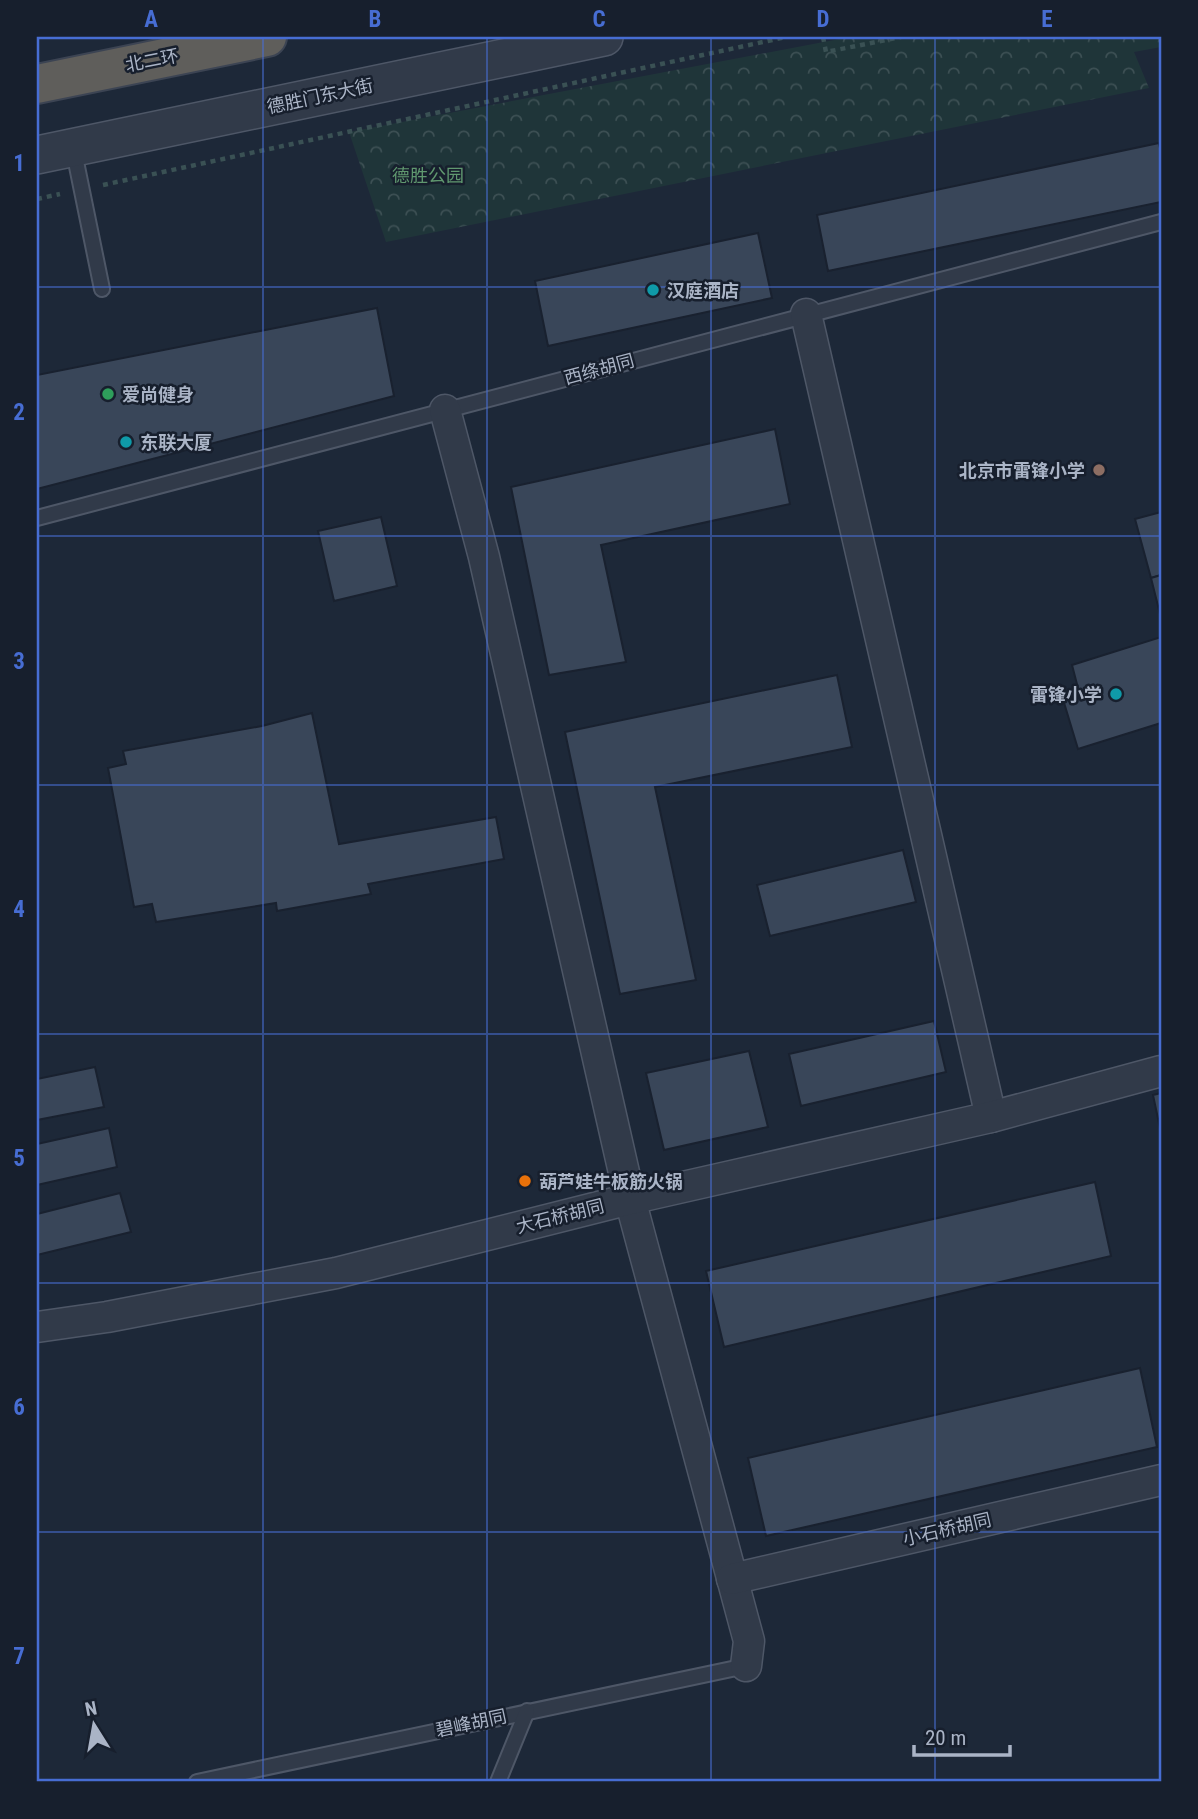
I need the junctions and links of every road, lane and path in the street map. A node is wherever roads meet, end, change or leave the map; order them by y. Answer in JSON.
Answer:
{"nodes":[{"id":1,"x":267,"y":37,"type":"edge"},
{"id":2,"x":604,"y":37,"type":"edge"},
{"id":3,"x":786,"y":37,"type":"edge"},
{"id":4,"x":823,"y":37,"type":"edge"},
{"id":5,"x":901,"y":37,"type":"edge"},
{"id":6,"x":37,"y":83,"type":"edge"},
{"id":7,"x":73,"y":147,"type":"junction"},
{"id":8,"x":37,"y":155,"type":"edge"},
{"id":9,"x":82,"y":190,"type":"junction"},
{"id":10,"x":37,"y":199,"type":"edge"},
{"id":11,"x":1161,"y":222,"type":"edge"},
{"id":12,"x":102,"y":289,"type":"dead end"},
{"id":13,"x":806,"y":314,"type":"junction"},
{"id":14,"x":445,"y":410,"type":"junction"},
{"id":15,"x":37,"y":518,"type":"edge"},
{"id":16,"x":1161,"y":1071,"type":"edge"},
{"id":17,"x":991,"y":1117,"type":"junction"},
{"id":18,"x":630,"y":1199,"type":"junction"},
{"id":19,"x":37,"y":1327,"type":"edge"},
{"id":20,"x":1161,"y":1480,"type":"edge"},
{"id":21,"x":732,"y":1579,"type":"junction"},
{"id":22,"x":746,"y":1666,"type":"joint"},
{"id":23,"x":527,"y":1711,"type":"junction"},
{"id":24,"x":197,"y":1782,"type":"edge"},
{"id":25,"x":498,"y":1782,"type":"edge"}],
"edges":[{"from":1,"to":6,"type":"highway","name":"北二环"},
{"from":2,"to":7,"type":"street","name":"德胜门东大街"},
{"from":3,"to":9,"type":"path"},
{"from":4,"to":5,"type":"path"},
{"from":7,"to":8,"type":"street","name":"德胜门东大街"},
{"from":7,"to":9,"type":"lane"},
{"from":9,"to":10,"type":"path"},
{"from":9,"to":12,"type":"lane"},
{"from":11,"to":13,"type":"lane","name":"西绦胡同"},
{"from":13,"to":14,"type":"lane","name":"西绦胡同"},
{"from":13,"to":17,"type":"street"},
{"from":14,"to":15,"type":"lane","name":"西绦胡同"},
{"from":14,"to":18,"type":"street"},
{"from":16,"to":17,"type":"street","name":"大石桥胡同"},
{"from":17,"to":18,"type":"street","name":"大石桥胡同"},
{"from":18,"to":19,"type":"street","name":"大石桥胡同"},
{"from":18,"to":21,"type":"street"},
{"from":20,"to":21,"type":"street","name":"小石桥胡同"},
{"from":21,"to":22,"type":"street"},
{"from":22,"to":23,"type":"lane","name":"碧峰胡同"},
{"from":23,"to":24,"type":"lane","name":"碧峰胡同"},
{"from":23,"to":25,"type":"lane"}]}
